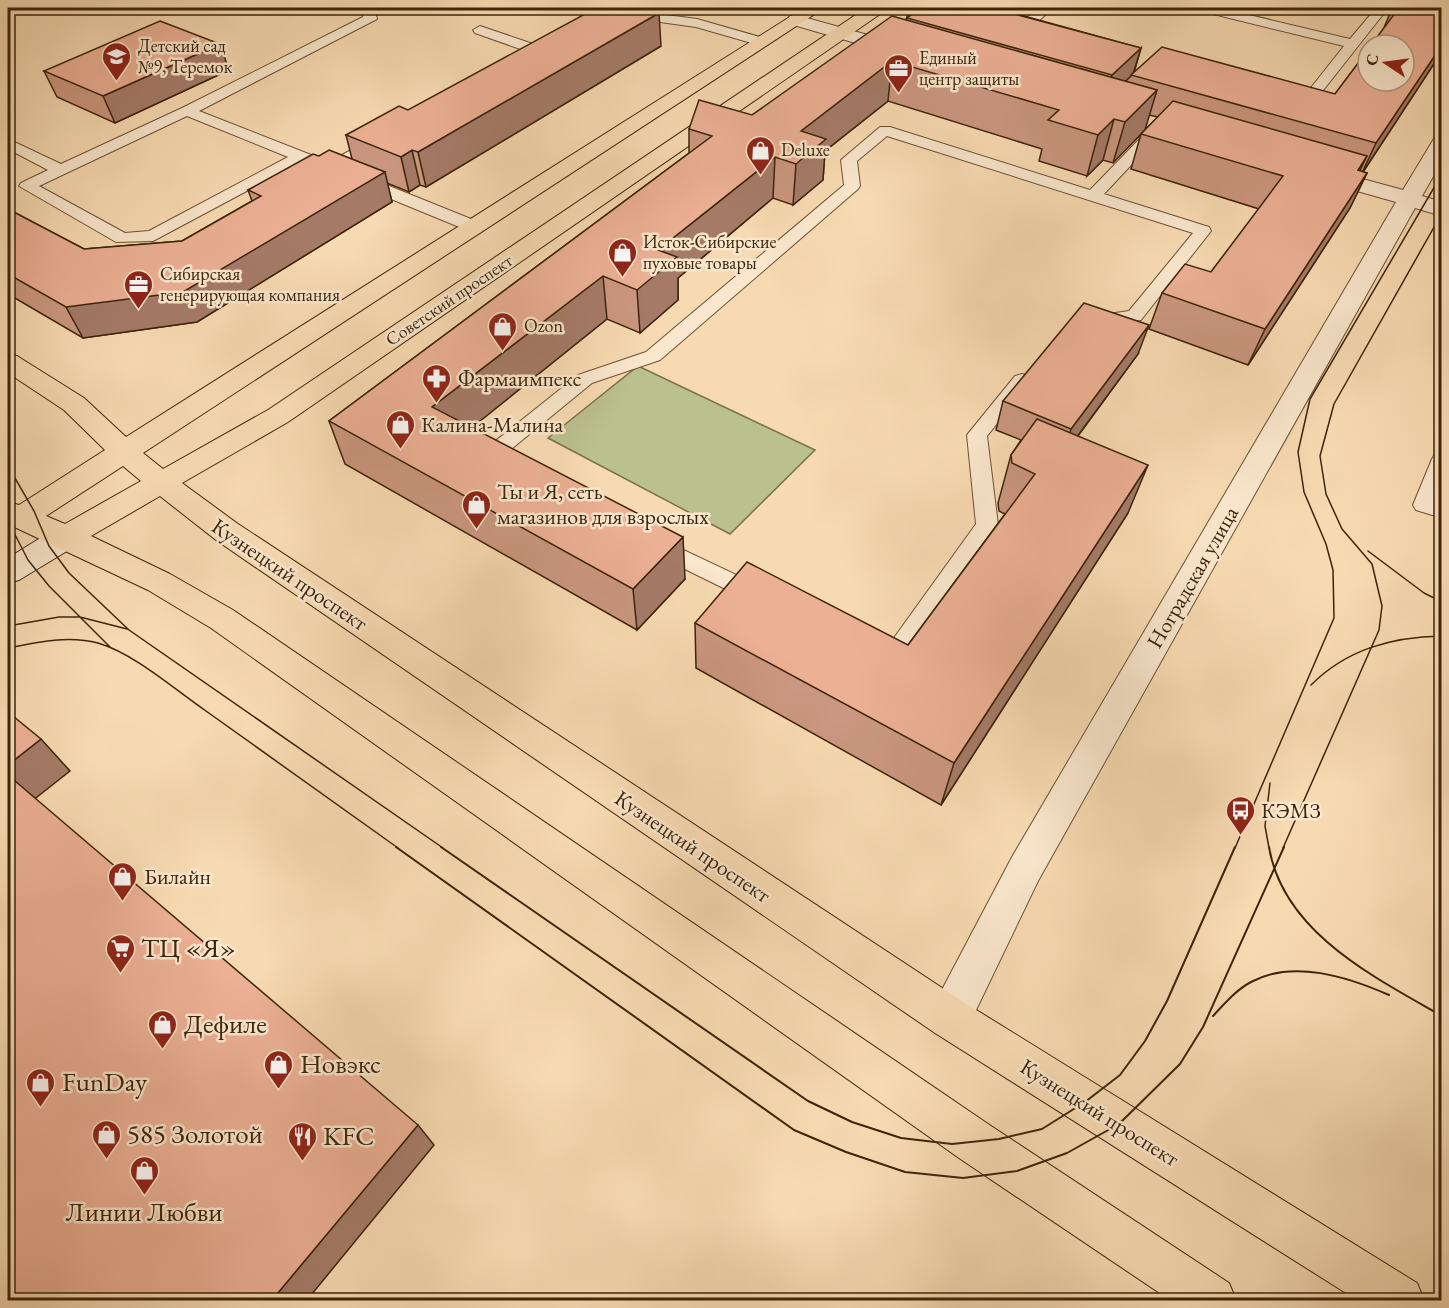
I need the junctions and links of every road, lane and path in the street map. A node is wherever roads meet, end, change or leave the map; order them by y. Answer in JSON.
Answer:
{"nodes":[{"id":1,"x":358,"y":8,"type":"edge"},
{"id":2,"x":588,"y":8,"type":"edge"},
{"id":3,"x":815,"y":8,"type":"edge"},
{"id":4,"x":877,"y":8,"type":"edge"},
{"id":5,"x":1047,"y":8,"type":"edge"},
{"id":6,"x":1206,"y":8,"type":"edge"},
{"id":7,"x":1375,"y":9,"type":"edge"},
{"id":8,"x":796,"y":20,"type":"junction"},
{"id":9,"x":480,"y":30,"type":"dead end"},
{"id":10,"x":840,"y":33,"type":"junction"},
{"id":11,"x":1056,"y":36,"type":"edge"},
{"id":12,"x":762,"y":42,"type":"junction"},
{"id":13,"x":1352,"y":44,"type":"junction"},
{"id":14,"x":926,"y":58,"type":"edge"},
{"id":15,"x":506,"y":68,"type":"edge"},
{"id":16,"x":1282,"y":98,"type":"edge"},
{"id":17,"x":188,"y":111,"type":"junction"},
{"id":18,"x":1138,"y":120,"type":"edge"},
{"id":19,"x":1160,"y":126,"type":"junction"},
{"id":20,"x":392,"y":133,"type":"edge"},
{"id":21,"x":1182,"y":133,"type":"edge"},
{"id":22,"x":1442,"y":141,"type":"edge"},
{"id":23,"x":8,"y":143,"type":"edge"},
{"id":24,"x":300,"y":157,"type":"junction"},
{"id":25,"x":330,"y":168,"type":"junction"},
{"id":26,"x":1302,"y":168,"type":"edge"},
{"id":27,"x":60,"y":170,"type":"junction"},
{"id":28,"x":1093,"y":196,"type":"junction"},
{"id":29,"x":1408,"y":199,"type":"junction"},
{"id":30,"x":1442,"y":209,"type":"edge"},
{"id":31,"x":475,"y":227,"type":"junction"},
{"id":32,"x":1078,"y":324,"type":"edge"},
{"id":33,"x":8,"y":362,"type":"edge"},
{"id":34,"x":1037,"y":362,"type":"edge"},
{"id":35,"x":124,"y":452,"type":"junction"},
{"id":36,"x":1442,"y":459,"type":"edge"},
{"id":37,"x":507,"y":471,"type":"edge"},
{"id":38,"x":162,"y":483,"type":"junction"},
{"id":39,"x":1442,"y":511,"type":"edge"},
{"id":40,"x":12,"y":519,"type":"edge"},
{"id":41,"x":635,"y":534,"type":"edge"},
{"id":42,"x":66,"y":537,"type":"junction"},
{"id":43,"x":8,"y":572,"type":"edge"},
{"id":44,"x":773,"y":603,"type":"edge"},
{"id":45,"x":869,"y":650,"type":"edge"},
{"id":46,"x":950,"y":1018,"type":"junction"},
{"id":47,"x":1212,"y":1300,"type":"edge"},
{"id":48,"x":1400,"y":1300,"type":"edge"}],
"edges":[{"from":1,"to":17,"type":"lane"},
{"from":2,"to":12,"type":"lane"},
{"from":3,"to":8,"type":"main road"},
{"from":4,"to":10,"type":"main road","name":"Советский проспект"},
{"from":5,"to":11,"type":"lane"},
{"from":6,"to":13,"type":"lane"},
{"from":7,"to":13,"type":"lane"},
{"from":8,"to":10,"type":"street"},
{"from":8,"to":12,"type":"main road"},
{"from":9,"to":15,"type":"lane"},
{"from":10,"to":14,"type":"street"},
{"from":10,"to":38,"type":"main road","name":"Советский проспект"},
{"from":12,"to":31,"type":"main road"},
{"from":13,"to":16,"type":"lane"},
{"from":17,"to":24,"type":"lane"},
{"from":17,"to":27,"type":"lane"},
{"from":18,"to":19,"type":"street"},
{"from":19,"to":21,"type":"street"},
{"from":19,"to":28,"type":"lane"},
{"from":20,"to":25,"type":"lane"},
{"from":22,"to":29,"type":"street","name":"Ноградская улица"},
{"from":23,"to":27,"type":"lane"},
{"from":24,"to":25,"type":"lane"},
{"from":24,"to":27,"type":"lane"},
{"from":25,"to":31,"type":"lane"},
{"from":26,"to":29,"type":"street"},
{"from":28,"to":32,"type":"lane"},
{"from":28,"to":37,"type":"lane"},
{"from":29,"to":30,"type":"street"},
{"from":29,"to":46,"type":"street","name":"Ноградская улица"},
{"from":31,"to":35,"type":"main road"},
{"from":33,"to":35,"type":"main road","name":"Кузнецкий проспект"},
{"from":34,"to":45,"type":"lane"},
{"from":35,"to":38,"type":"main road","name":"Кузнецкий проспект"},
{"from":35,"to":40,"type":"main road"},
{"from":36,"to":39,"type":"lane"},
{"from":38,"to":42,"type":"main road","name":"Советский проспект"},
{"from":38,"to":46,"type":"main road","name":"Кузнецкий проспект"},
{"from":40,"to":42,"type":"main road"},
{"from":41,"to":44,"type":"lane"},
{"from":42,"to":43,"type":"street","name":"Советский проспект"},
{"from":42,"to":47,"type":"main road"},
{"from":46,"to":48,"type":"main road","name":"Кузнецкий проспект"}]}
